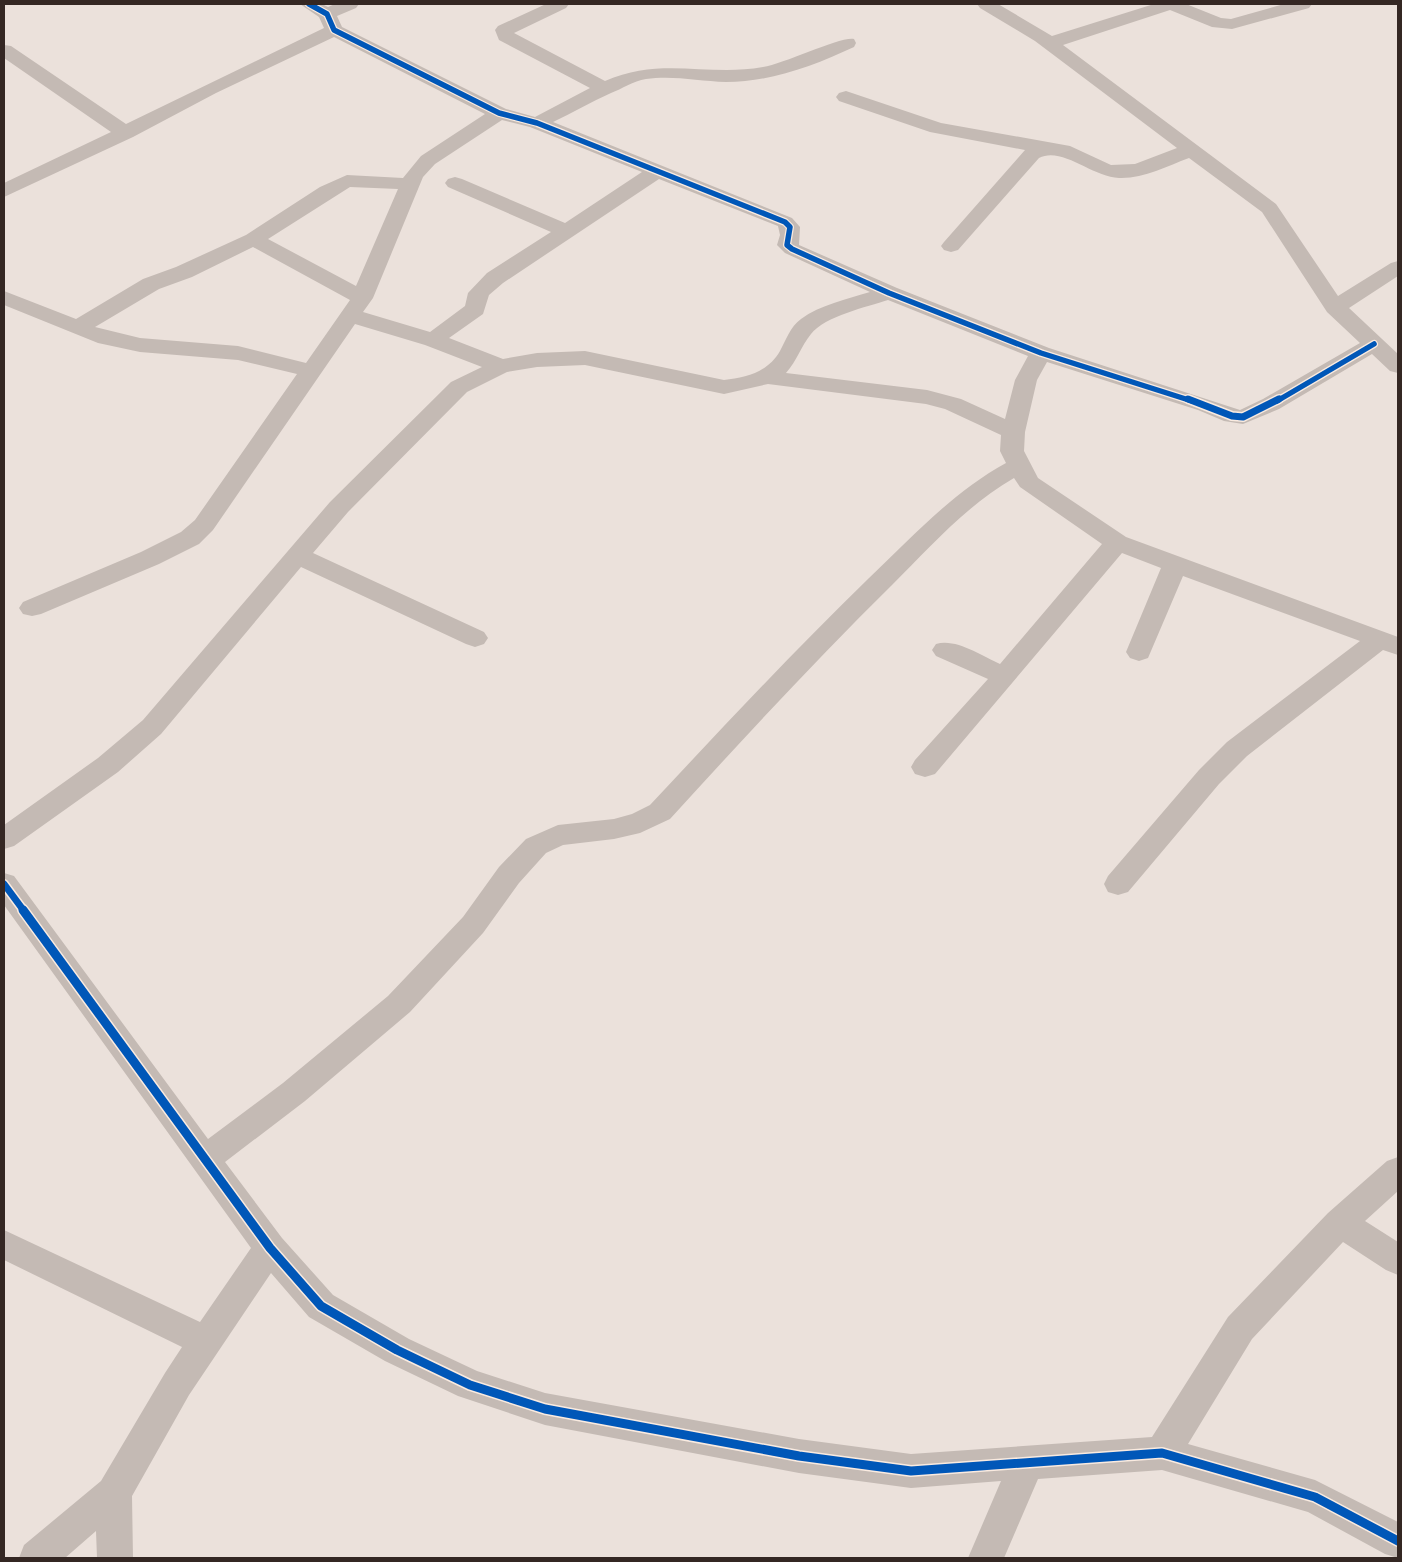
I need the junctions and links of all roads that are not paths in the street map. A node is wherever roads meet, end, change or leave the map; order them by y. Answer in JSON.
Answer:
{"nodes":[{"id":1,"x":309,"y":4,"type":"edge"},
{"id":2,"x":350,"y":4,"type":"edge"},
{"id":3,"x":560,"y":4,"type":"edge"},
{"id":4,"x":986,"y":4,"type":"edge"},
{"id":5,"x":1303,"y":4,"type":"edge"},
{"id":6,"x":330,"y":22,"type":"junction"},
{"id":7,"x":847,"y":43,"type":"dead end"},
{"id":8,"x":1048,"y":43,"type":"junction"},
{"id":9,"x":4,"y":50,"type":"edge"},
{"id":10,"x":606,"y":89,"type":"junction"},
{"id":11,"x":846,"y":97,"type":"dead end"},
{"id":12,"x":499,"y":113,"type":"junction"},
{"id":13,"x":537,"y":123,"type":"junction"},
{"id":14,"x":126,"y":133,"type":"junction"},
{"id":15,"x":1040,"y":147,"type":"junction"},
{"id":16,"x":1191,"y":150,"type":"junction"},
{"id":17,"x":656,"y":172,"type":"junction"},
{"id":18,"x":455,"y":183,"type":"dead end"},
{"id":19,"x":410,"y":184,"type":"junction"},
{"id":20,"x":4,"y":191,"type":"edge"},
{"id":21,"x":567,"y":231,"type":"junction"},
{"id":22,"x":253,"y":239,"type":"junction"},
{"id":23,"x":951,"y":246,"type":"dead end"},
{"id":24,"x":1398,"y":267,"type":"edge"},
{"id":25,"x":889,"y":293,"type":"junction"},
{"id":26,"x":4,"y":297,"type":"edge"},
{"id":27,"x":356,"y":307,"type":"junction"},
{"id":28,"x":1335,"y":308,"type":"junction"},
{"id":29,"x":78,"y":326,"type":"junction"},
{"id":30,"x":433,"y":340,"type":"junction"},
{"id":31,"x":1374,"y":344,"type":"junction"},
{"id":32,"x":1041,"y":353,"type":"junction"},
{"id":33,"x":501,"y":366,"type":"junction"},
{"id":34,"x":1398,"y":366,"type":"edge"},
{"id":35,"x":311,"y":371,"type":"junction"},
{"id":36,"x":764,"y":378,"type":"junction"},
{"id":37,"x":1013,"y":432,"type":"junction"},
{"id":38,"x":1019,"y":466,"type":"junction"},
{"id":39,"x":1117,"y":543,"type":"junction"},
{"id":40,"x":298,"y":556,"type":"junction"},
{"id":41,"x":1175,"y":564,"type":"junction"},
{"id":42,"x":32,"y":608,"type":"dead end"},
{"id":43,"x":475,"y":638,"type":"dead end"},
{"id":44,"x":1389,"y":643,"type":"edge"},
{"id":45,"x":945,"y":650,"type":"dead end"},
{"id":46,"x":1139,"y":652,"type":"dead end"},
{"id":47,"x":1005,"y":676,"type":"junction"},
{"id":48,"x":925,"y":767,"type":"dead end"},
{"id":49,"x":4,"y":839,"type":"edge"},
{"id":50,"x":4,"y":884,"type":"edge"},
{"id":51,"x":1118,"y":884,"type":"dead end"},
{"id":52,"x":205,"y":1159,"type":"junction"},
{"id":53,"x":1398,"y":1171,"type":"edge"},
{"id":54,"x":1340,"y":1223,"type":"junction"},
{"id":55,"x":4,"y":1244,"type":"edge"},
{"id":56,"x":270,"y":1248,"type":"junction"},
{"id":57,"x":1398,"y":1260,"type":"edge"},
{"id":58,"x":206,"y":1342,"type":"junction"},
{"id":59,"x":1162,"y":1453,"type":"junction"},
{"id":60,"x":1027,"y":1463,"type":"junction"},
{"id":61,"x":114,"y":1493,"type":"junction"},
{"id":62,"x":1398,"y":1540,"type":"edge"},
{"id":63,"x":36,"y":1558,"type":"edge"},
{"id":64,"x":115,"y":1558,"type":"edge"},
{"id":65,"x":986,"y":1558,"type":"edge"}],
"edges":[{"from":1,"to":6,"type":"street"},
{"from":2,"to":6,"type":"street"},
{"from":3,"to":10,"type":"street"},
{"from":4,"to":8,"type":"street"},
{"from":5,"to":8,"type":"street"},
{"from":6,"to":12,"type":"street"},
{"from":6,"to":14,"type":"street"},
{"from":7,"to":10,"type":"street"},
{"from":8,"to":16,"type":"street"},
{"from":9,"to":14,"type":"street"},
{"from":10,"to":13,"type":"street"},
{"from":11,"to":15,"type":"street"},
{"from":12,"to":13,"type":"street"},
{"from":12,"to":19,"type":"street"},
{"from":13,"to":17,"type":"street"},
{"from":14,"to":20,"type":"street"},
{"from":15,"to":16,"type":"street"},
{"from":15,"to":23,"type":"street"},
{"from":16,"to":28,"type":"street"},
{"from":17,"to":21,"type":"street"},
{"from":17,"to":25,"type":"street"},
{"from":18,"to":21,"type":"street"},
{"from":19,"to":22,"type":"street"},
{"from":19,"to":27,"type":"street"},
{"from":21,"to":30,"type":"street"},
{"from":22,"to":27,"type":"street"},
{"from":22,"to":29,"type":"street"},
{"from":24,"to":28,"type":"street"},
{"from":25,"to":32,"type":"street"},
{"from":25,"to":36,"type":"street"},
{"from":26,"to":29,"type":"street"},
{"from":27,"to":30,"type":"street"},
{"from":27,"to":35,"type":"street"},
{"from":28,"to":31,"type":"street"},
{"from":29,"to":35,"type":"street"},
{"from":30,"to":33,"type":"street"},
{"from":31,"to":32,"type":"street"},
{"from":31,"to":34,"type":"street"},
{"from":32,"to":37,"type":"street"},
{"from":33,"to":36,"type":"street"},
{"from":33,"to":40,"type":"street"},
{"from":35,"to":42,"type":"street"},
{"from":36,"to":37,"type":"street"},
{"from":37,"to":38,"type":"street"},
{"from":38,"to":39,"type":"street"},
{"from":38,"to":52,"type":"street"},
{"from":39,"to":41,"type":"street"},
{"from":39,"to":47,"type":"street"},
{"from":40,"to":43,"type":"street"},
{"from":40,"to":49,"type":"street"},
{"from":41,"to":44,"type":"street"},
{"from":41,"to":46,"type":"street"},
{"from":44,"to":51,"type":"street"},
{"from":45,"to":47,"type":"street"},
{"from":47,"to":48,"type":"street"},
{"from":50,"to":52,"type":"street"},
{"from":52,"to":56,"type":"street"},
{"from":53,"to":54,"type":"street"},
{"from":54,"to":57,"type":"street"},
{"from":54,"to":59,"type":"street"},
{"from":55,"to":58,"type":"street"},
{"from":56,"to":58,"type":"street"},
{"from":56,"to":60,"type":"street"},
{"from":58,"to":61,"type":"street"},
{"from":59,"to":60,"type":"street"},
{"from":59,"to":62,"type":"street"},
{"from":60,"to":65,"type":"street"},
{"from":61,"to":63,"type":"street"},
{"from":61,"to":64,"type":"street"}]}
